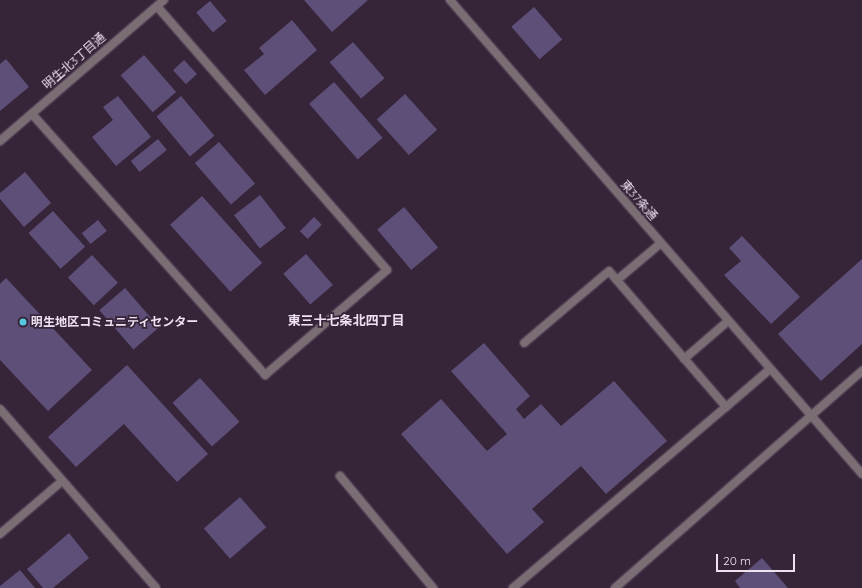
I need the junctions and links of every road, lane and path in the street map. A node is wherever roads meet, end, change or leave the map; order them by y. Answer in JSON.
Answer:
{"nodes":[{"id":1,"x":164,"y":0,"type":"edge"},
{"id":2,"x":450,"y":0,"type":"edge"},
{"id":3,"x":157,"y":6,"type":"junction"},
{"id":4,"x":32,"y":114,"type":"junction"},
{"id":5,"x":0,"y":141,"type":"edge"},
{"id":6,"x":661,"y":243,"type":"junction"},
{"id":7,"x":617,"y":280,"type":"junction"},
{"id":8,"x":728,"y":321,"type":"junction"},
{"id":9,"x":524,"y":343,"type":"dead end"},
{"id":10,"x":684,"y":359,"type":"junction"},
{"id":11,"x":770,"y":369,"type":"junction"},
{"id":12,"x":862,"y":371,"type":"edge"},
{"id":13,"x":726,"y":407,"type":"junction"},
{"id":14,"x":0,"y":409,"type":"edge"},
{"id":15,"x":810,"y":416,"type":"junction"},
{"id":16,"x":862,"y":474,"type":"edge"},
{"id":17,"x":340,"y":476,"type":"dead end"},
{"id":18,"x":62,"y":481,"type":"junction"},
{"id":19,"x":0,"y":534,"type":"edge"},
{"id":20,"x":156,"y":588,"type":"edge"},
{"id":21,"x":433,"y":588,"type":"edge"},
{"id":22,"x":513,"y":588,"type":"edge"},
{"id":23,"x":615,"y":588,"type":"edge"}],
"edges":[{"from":1,"to":3,"type":"street","name":"明生北3丁目通"},
{"from":2,"to":6,"type":"street","name":"東37条通"},
{"from":3,"to":4,"type":"street","name":"明生北3丁目通"},
{"from":3,"to":4,"type":"street"},
{"from":4,"to":5,"type":"street","name":"明生北3丁目通"},
{"from":6,"to":7,"type":"street"},
{"from":6,"to":8,"type":"street","name":"東37条通"},
{"from":7,"to":9,"type":"street"},
{"from":7,"to":10,"type":"street"},
{"from":8,"to":10,"type":"street"},
{"from":8,"to":11,"type":"street","name":"東37条通"},
{"from":10,"to":13,"type":"street"},
{"from":11,"to":13,"type":"street"},
{"from":11,"to":15,"type":"street","name":"東37条通"},
{"from":12,"to":15,"type":"street"},
{"from":13,"to":22,"type":"street"},
{"from":14,"to":18,"type":"street"},
{"from":15,"to":16,"type":"street","name":"東37条通"},
{"from":15,"to":23,"type":"street"},
{"from":17,"to":21,"type":"street"},
{"from":18,"to":19,"type":"street"},
{"from":18,"to":20,"type":"street"}]}
